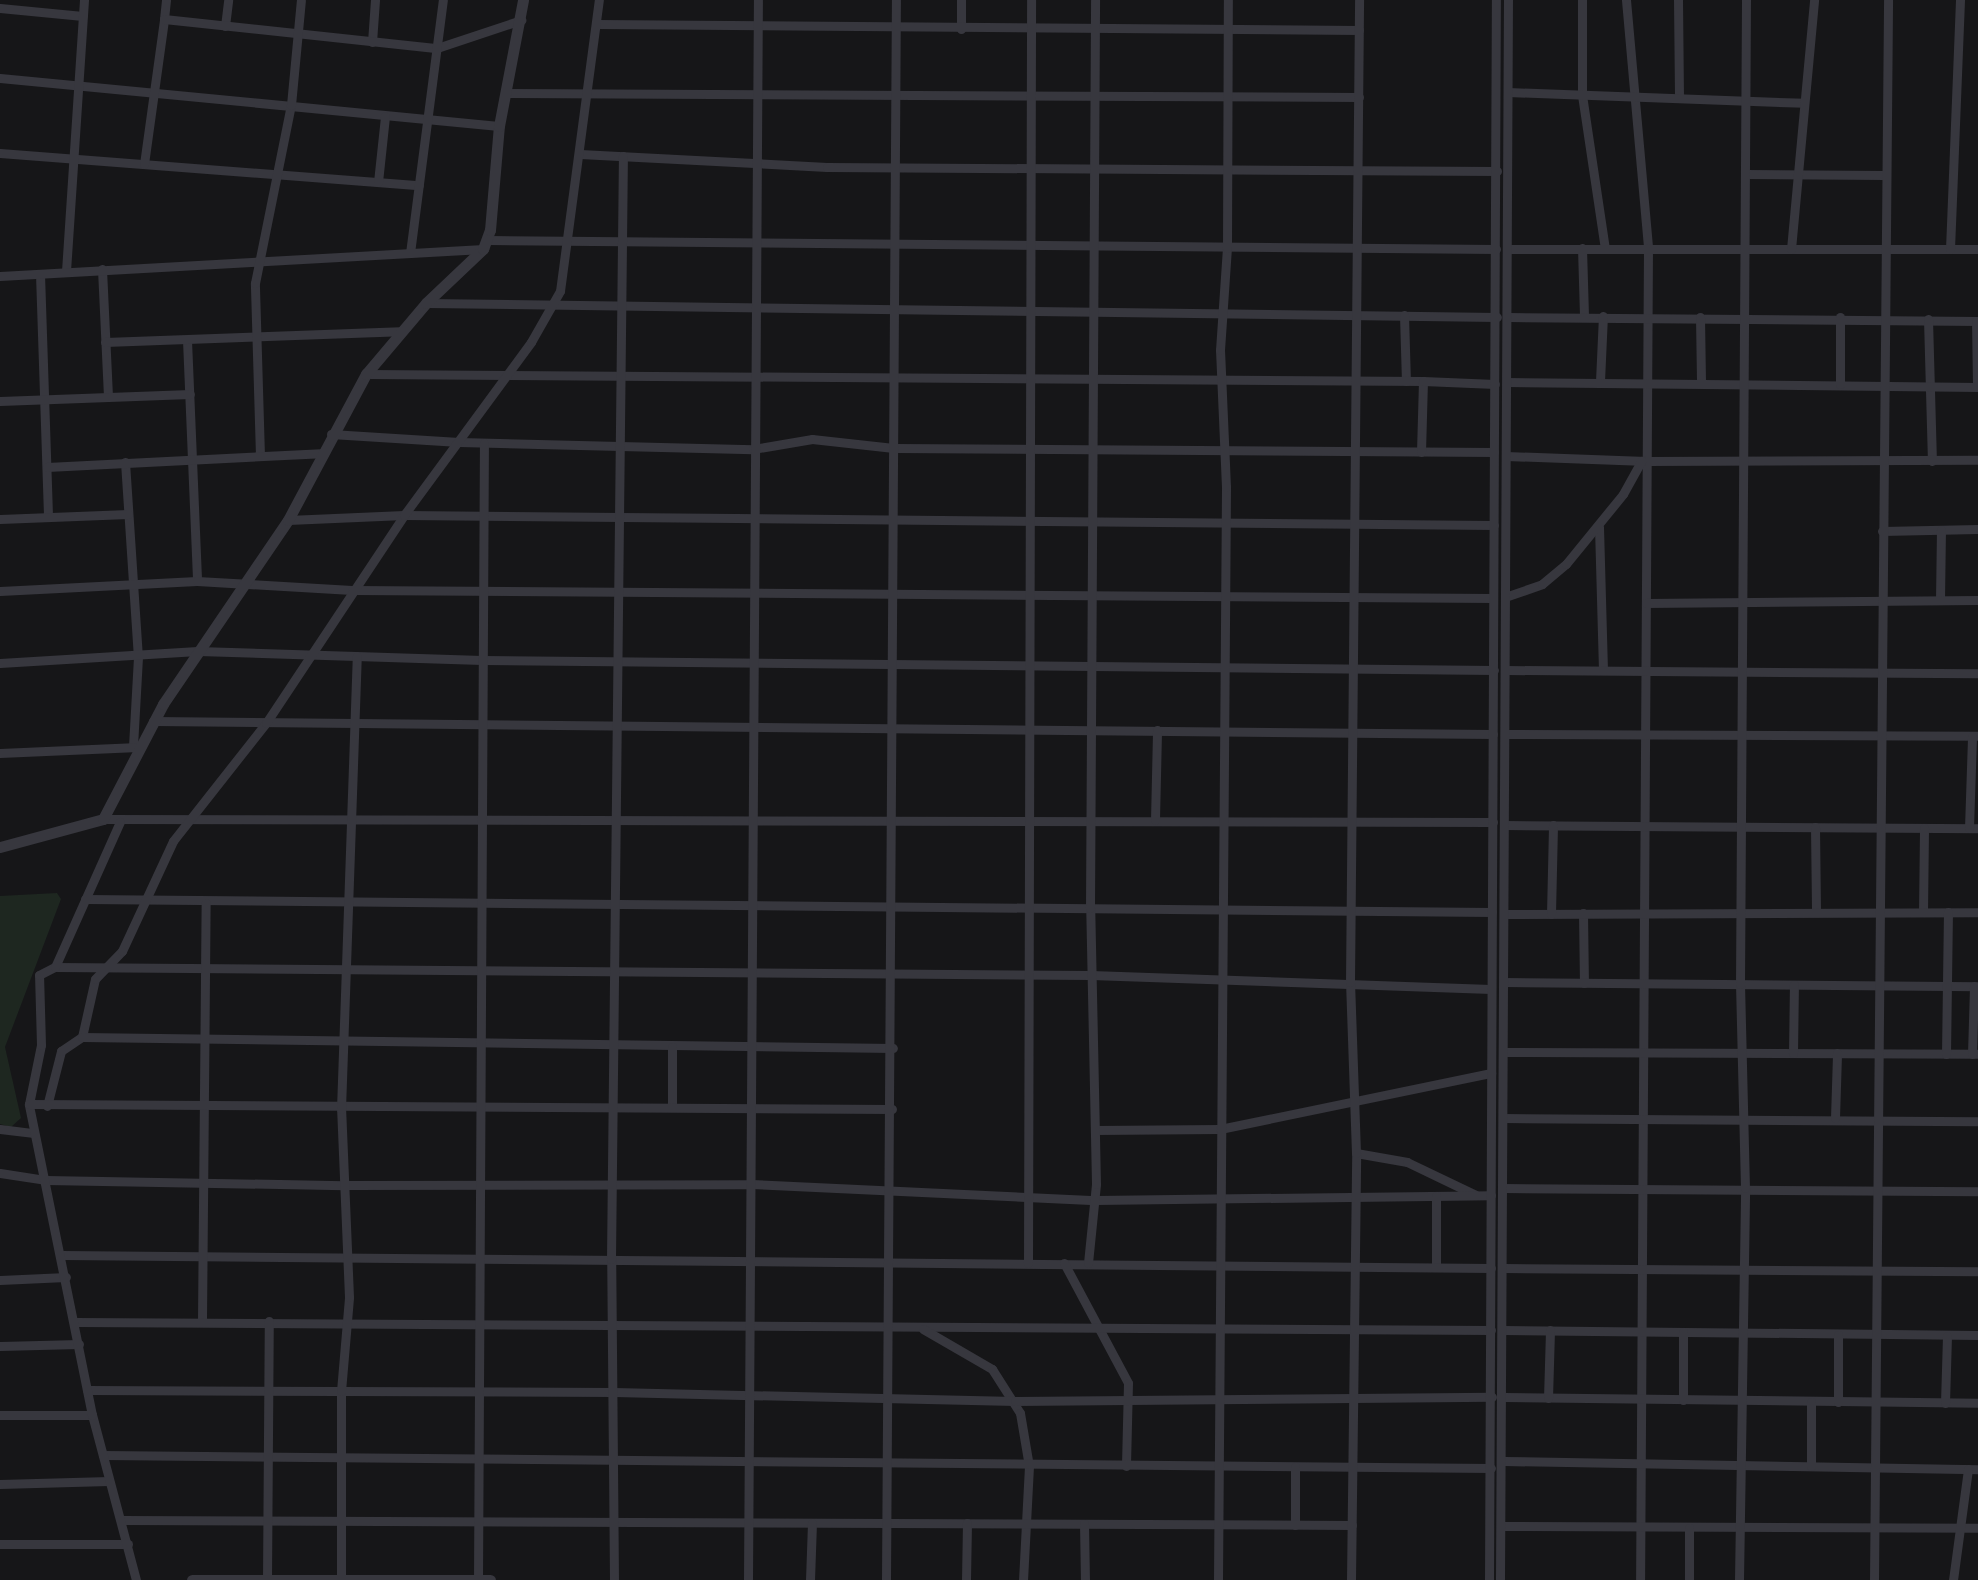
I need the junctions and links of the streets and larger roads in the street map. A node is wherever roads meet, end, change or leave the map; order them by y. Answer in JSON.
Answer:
{"nodes":[{"id":1,"x":84,"y":0,"type":"edge"},
{"id":2,"x":166,"y":0,"type":"edge"},
{"id":3,"x":228,"y":0,"type":"edge"},
{"id":4,"x":301,"y":0,"type":"edge"},
{"id":5,"x":375,"y":0,"type":"edge"},
{"id":6,"x":443,"y":0,"type":"edge"},
{"id":7,"x":523,"y":0,"type":"edge"},
{"id":8,"x":599,"y":0,"type":"edge"},
{"id":9,"x":758,"y":0,"type":"edge"},
{"id":10,"x":896,"y":0,"type":"edge"},
{"id":11,"x":961,"y":0,"type":"edge"},
{"id":12,"x":1031,"y":0,"type":"edge"},
{"id":13,"x":1095,"y":0,"type":"edge"},
{"id":14,"x":1228,"y":0,"type":"edge"},
{"id":15,"x":1359,"y":0,"type":"edge"},
{"id":16,"x":1496,"y":0,"type":"edge"},
{"id":17,"x":1508,"y":0,"type":"edge"},
{"id":18,"x":1582,"y":0,"type":"edge"},
{"id":19,"x":1626,"y":0,"type":"edge"},
{"id":20,"x":1678,"y":0,"type":"edge"},
{"id":21,"x":1746,"y":0,"type":"edge"},
{"id":22,"x":1814,"y":0,"type":"edge"},
{"id":23,"x":1888,"y":0,"type":"edge"},
{"id":24,"x":1960,"y":0,"type":"edge"},
{"id":25,"x":0,"y":8,"type":"edge"},
{"id":26,"x":83,"y":16,"type":"junction"},
{"id":27,"x":164,"y":19,"type":"junction"},
{"id":28,"x":521,"y":20,"type":"junction"},
{"id":29,"x":597,"y":24,"type":"junction"},
{"id":30,"x":225,"y":26,"type":"junction"},
{"id":31,"x":758,"y":26,"type":"junction"},
{"id":32,"x":896,"y":29,"type":"junction"},
{"id":33,"x":961,"y":29,"type":"junction"},
{"id":34,"x":1031,"y":29,"type":"junction"},
{"id":35,"x":1094,"y":30,"type":"junction"},
{"id":36,"x":1227,"y":30,"type":"junction"},
{"id":37,"x":1359,"y":30,"type":"junction"},
{"id":38,"x":298,"y":34,"type":"junction"},
{"id":39,"x":372,"y":42,"type":"junction"},
{"id":40,"x":437,"y":48,"type":"junction"},
{"id":41,"x":0,"y":78,"type":"edge"},
{"id":42,"x":78,"y":84,"type":"junction"},
{"id":43,"x":154,"y":90,"type":"junction"},
{"id":44,"x":588,"y":91,"type":"junction"},
{"id":45,"x":756,"y":92,"type":"junction"},
{"id":46,"x":1508,"y":92,"type":"junction"},
{"id":47,"x":506,"y":93,"type":"junction"},
{"id":48,"x":896,"y":94,"type":"junction"},
{"id":49,"x":1030,"y":95,"type":"junction"},
{"id":50,"x":1582,"y":95,"type":"junction"},
{"id":51,"x":1095,"y":96,"type":"junction"},
{"id":52,"x":1226,"y":97,"type":"junction"},
{"id":53,"x":1359,"y":97,"type":"junction"},
{"id":54,"x":1636,"y":97,"type":"junction"},
{"id":55,"x":1679,"y":98,"type":"junction"},
{"id":56,"x":1746,"y":99,"type":"junction"},
{"id":57,"x":1804,"y":103,"type":"junction"},
{"id":58,"x":291,"y":105,"type":"junction"},
{"id":59,"x":385,"y":116,"type":"junction"},
{"id":60,"x":428,"y":120,"type":"junction"},
{"id":61,"x":499,"y":126,"type":"junction"},
{"id":62,"x":0,"y":153,"type":"edge"},
{"id":63,"x":580,"y":154,"type":"junction"},
{"id":64,"x":623,"y":156,"type":"junction"},
{"id":65,"x":72,"y":158,"type":"junction"},
{"id":66,"x":756,"y":163,"type":"junction"},
{"id":67,"x":144,"y":164,"type":"junction"},
{"id":68,"x":896,"y":165,"type":"junction"},
{"id":69,"x":1029,"y":165,"type":"junction"},
{"id":70,"x":1096,"y":166,"type":"junction"},
{"id":71,"x":1227,"y":167,"type":"junction"},
{"id":72,"x":1358,"y":169,"type":"junction"},
{"id":73,"x":1497,"y":171,"type":"junction"},
{"id":74,"x":280,"y":173,"type":"junction"},
{"id":75,"x":1798,"y":173,"type":"junction"},
{"id":76,"x":1746,"y":174,"type":"junction"},
{"id":77,"x":1885,"y":175,"type":"junction"},
{"id":78,"x":378,"y":182,"type":"junction"},
{"id":79,"x":419,"y":185,"type":"junction"},
{"id":80,"x":570,"y":240,"type":"junction"},
{"id":81,"x":621,"y":243,"type":"junction"},
{"id":82,"x":896,"y":243,"type":"junction"},
{"id":83,"x":754,"y":244,"type":"junction"},
{"id":84,"x":485,"y":245,"type":"junction"},
{"id":85,"x":1030,"y":245,"type":"junction"},
{"id":86,"x":1096,"y":245,"type":"junction"},
{"id":87,"x":1227,"y":248,"type":"junction"},
{"id":88,"x":1582,"y":248,"type":"junction"},
{"id":89,"x":1605,"y":248,"type":"junction"},
{"id":90,"x":1648,"y":248,"type":"junction"},
{"id":91,"x":1746,"y":248,"type":"junction"},
{"id":92,"x":1884,"y":248,"type":"junction"},
{"id":93,"x":1356,"y":249,"type":"junction"},
{"id":94,"x":1496,"y":249,"type":"junction"},
{"id":95,"x":1508,"y":249,"type":"junction"},
{"id":96,"x":1791,"y":249,"type":"junction"},
{"id":97,"x":1950,"y":249,"type":"junction"},
{"id":98,"x":1978,"y":249,"type":"edge"},
{"id":99,"x":410,"y":253,"type":"junction"},
{"id":100,"x":257,"y":263,"type":"junction"},
{"id":101,"x":102,"y":269,"type":"junction"},
{"id":102,"x":66,"y":271,"type":"junction"},
{"id":103,"x":40,"y":274,"type":"junction"},
{"id":104,"x":0,"y":276,"type":"edge"},
{"id":105,"x":426,"y":303,"type":"junction"},
{"id":106,"x":552,"y":305,"type":"junction"},
{"id":107,"x":620,"y":306,"type":"junction"},
{"id":108,"x":756,"y":309,"type":"junction"},
{"id":109,"x":895,"y":310,"type":"junction"},
{"id":110,"x":1031,"y":312,"type":"junction"},
{"id":111,"x":1096,"y":312,"type":"junction"},
{"id":112,"x":1224,"y":315,"type":"junction"},
{"id":113,"x":1356,"y":315,"type":"junction"},
{"id":114,"x":1404,"y":315,"type":"junction"},
{"id":115,"x":1603,"y":316,"type":"junction"},
{"id":116,"x":1646,"y":316,"type":"junction"},
{"id":117,"x":1497,"y":317,"type":"junction"},
{"id":118,"x":1509,"y":317,"type":"junction"},
{"id":119,"x":1584,"y":317,"type":"junction"},
{"id":120,"x":1700,"y":317,"type":"junction"},
{"id":121,"x":1745,"y":317,"type":"junction"},
{"id":122,"x":1840,"y":317,"type":"junction"},
{"id":123,"x":1884,"y":318,"type":"junction"},
{"id":124,"x":1928,"y":319,"type":"junction"},
{"id":125,"x":1977,"y":321,"type":"edge"},
{"id":126,"x":400,"y":331,"type":"junction"},
{"id":127,"x":254,"y":337,"type":"junction"},
{"id":128,"x":187,"y":340,"type":"junction"},
{"id":129,"x":105,"y":342,"type":"junction"},
{"id":130,"x":508,"y":373,"type":"junction"},
{"id":131,"x":366,"y":374,"type":"junction"},
{"id":132,"x":620,"y":376,"type":"junction"},
{"id":133,"x":755,"y":377,"type":"junction"},
{"id":134,"x":1030,"y":377,"type":"junction"},
{"id":135,"x":1094,"y":377,"type":"junction"},
{"id":136,"x":894,"y":378,"type":"junction"},
{"id":137,"x":1221,"y":378,"type":"junction"},
{"id":138,"x":1355,"y":380,"type":"junction"},
{"id":139,"x":1406,"y":381,"type":"junction"},
{"id":140,"x":1423,"y":381,"type":"junction"},
{"id":141,"x":1600,"y":381,"type":"junction"},
{"id":142,"x":1647,"y":381,"type":"junction"},
{"id":143,"x":1701,"y":381,"type":"junction"},
{"id":144,"x":1507,"y":382,"type":"junction"},
{"id":145,"x":1744,"y":382,"type":"junction"},
{"id":146,"x":1495,"y":384,"type":"junction"},
{"id":147,"x":1840,"y":384,"type":"junction"},
{"id":148,"x":1882,"y":385,"type":"junction"},
{"id":149,"x":1931,"y":386,"type":"junction"},
{"id":150,"x":1978,"y":387,"type":"edge"},
{"id":151,"x":190,"y":394,"type":"junction"},
{"id":152,"x":108,"y":396,"type":"junction"},
{"id":153,"x":46,"y":398,"type":"junction"},
{"id":154,"x":0,"y":401,"type":"edge"},
{"id":155,"x":331,"y":434,"type":"junction"},
{"id":156,"x":459,"y":442,"type":"junction"},
{"id":157,"x":484,"y":443,"type":"junction"},
{"id":158,"x":619,"y":445,"type":"junction"},
{"id":159,"x":894,"y":448,"type":"junction"},
{"id":160,"x":753,"y":449,"type":"junction"},
{"id":161,"x":1030,"y":449,"type":"junction"},
{"id":162,"x":1093,"y":450,"type":"junction"},
{"id":163,"x":1225,"y":451,"type":"junction"},
{"id":164,"x":1356,"y":452,"type":"junction"},
{"id":165,"x":1421,"y":452,"type":"junction"},
{"id":166,"x":1494,"y":452,"type":"junction"},
{"id":167,"x":321,"y":453,"type":"junction"},
{"id":168,"x":260,"y":456,"type":"junction"},
{"id":169,"x":1506,"y":456,"type":"junction"},
{"id":170,"x":193,"y":458,"type":"junction"},
{"id":171,"x":1978,"y":460,"type":"edge"},
{"id":172,"x":1643,"y":461,"type":"junction"},
{"id":173,"x":1744,"y":461,"type":"junction"},
{"id":174,"x":1881,"y":461,"type":"junction"},
{"id":175,"x":1932,"y":461,"type":"junction"},
{"id":176,"x":125,"y":462,"type":"junction"},
{"id":177,"x":47,"y":467,"type":"junction"},
{"id":178,"x":128,"y":514,"type":"junction"},
{"id":179,"x":404,"y":515,"type":"junction"},
{"id":180,"x":483,"y":516,"type":"junction"},
{"id":181,"x":48,"y":517,"type":"junction"},
{"id":182,"x":0,"y":519,"type":"edge"},
{"id":183,"x":618,"y":519,"type":"junction"},
{"id":184,"x":288,"y":520,"type":"junction"},
{"id":185,"x":753,"y":521,"type":"junction"},
{"id":186,"x":894,"y":522,"type":"junction"},
{"id":187,"x":1031,"y":522,"type":"junction"},
{"id":188,"x":1094,"y":524,"type":"junction"},
{"id":189,"x":1356,"y":524,"type":"junction"},
{"id":190,"x":1226,"y":525,"type":"junction"},
{"id":191,"x":1494,"y":525,"type":"junction"},
{"id":192,"x":1599,"y":527,"type":"junction"},
{"id":193,"x":1978,"y":529,"type":"edge"},
{"id":194,"x":1941,"y":530,"type":"junction"},
{"id":195,"x":1882,"y":531,"type":"junction"},
{"id":196,"x":197,"y":581,"type":"junction"},
{"id":197,"x":244,"y":582,"type":"junction"},
{"id":198,"x":133,"y":586,"type":"junction"},
{"id":199,"x":352,"y":590,"type":"junction"},
{"id":200,"x":483,"y":590,"type":"junction"},
{"id":201,"x":752,"y":590,"type":"junction"},
{"id":202,"x":0,"y":591,"type":"edge"},
{"id":203,"x":619,"y":591,"type":"junction"},
{"id":204,"x":892,"y":591,"type":"junction"},
{"id":205,"x":1029,"y":593,"type":"junction"},
{"id":206,"x":1093,"y":594,"type":"junction"},
{"id":207,"x":1224,"y":594,"type":"junction"},
{"id":208,"x":1355,"y":595,"type":"junction"},
{"id":209,"x":1505,"y":597,"type":"junction"},
{"id":210,"x":1493,"y":598,"type":"junction"},
{"id":211,"x":1883,"y":600,"type":"junction"},
{"id":212,"x":1940,"y":600,"type":"junction"},
{"id":213,"x":1978,"y":600,"type":"edge"},
{"id":214,"x":1743,"y":602,"type":"junction"},
{"id":215,"x":1646,"y":603,"type":"junction"},
{"id":216,"x":198,"y":651,"type":"junction"},
{"id":217,"x":310,"y":656,"type":"junction"},
{"id":218,"x":357,"y":656,"type":"junction"},
{"id":219,"x":138,"y":657,"type":"junction"},
{"id":220,"x":482,"y":660,"type":"junction"},
{"id":221,"x":752,"y":660,"type":"junction"},
{"id":222,"x":618,"y":661,"type":"junction"},
{"id":223,"x":892,"y":662,"type":"junction"},
{"id":224,"x":1028,"y":662,"type":"junction"},
{"id":225,"x":0,"y":663,"type":"edge"},
{"id":226,"x":1092,"y":663,"type":"junction"},
{"id":227,"x":1223,"y":663,"type":"junction"},
{"id":228,"x":1354,"y":666,"type":"junction"},
{"id":229,"x":1494,"y":670,"type":"junction"},
{"id":230,"x":1506,"y":670,"type":"junction"},
{"id":231,"x":1603,"y":670,"type":"junction"},
{"id":232,"x":1647,"y":670,"type":"junction"},
{"id":233,"x":1742,"y":672,"type":"junction"},
{"id":234,"x":1882,"y":673,"type":"junction"},
{"id":235,"x":1978,"y":673,"type":"edge"},
{"id":236,"x":153,"y":721,"type":"junction"},
{"id":237,"x":266,"y":723,"type":"junction"},
{"id":238,"x":482,"y":724,"type":"junction"},
{"id":239,"x":353,"y":725,"type":"junction"},
{"id":240,"x":617,"y":726,"type":"junction"},
{"id":241,"x":750,"y":728,"type":"junction"},
{"id":242,"x":892,"y":729,"type":"junction"},
{"id":243,"x":1223,"y":729,"type":"junction"},
{"id":244,"x":1027,"y":730,"type":"junction"},
{"id":245,"x":1157,"y":730,"type":"junction"},
{"id":246,"x":1092,"y":731,"type":"junction"},
{"id":247,"x":1353,"y":731,"type":"junction"},
{"id":248,"x":1493,"y":734,"type":"junction"},
{"id":249,"x":1505,"y":734,"type":"junction"},
{"id":250,"x":1645,"y":736,"type":"junction"},
{"id":251,"x":1880,"y":736,"type":"junction"},
{"id":252,"x":1975,"y":736,"type":"edge"},
{"id":253,"x":1742,"y":737,"type":"junction"},
{"id":254,"x":137,"y":747,"type":"junction"},
{"id":255,"x":0,"y":753,"type":"edge"},
{"id":256,"x":483,"y":816,"type":"junction"},
{"id":257,"x":616,"y":817,"type":"junction"},
{"id":258,"x":750,"y":817,"type":"junction"},
{"id":259,"x":891,"y":817,"type":"junction"},
{"id":260,"x":350,"y":818,"type":"junction"},
{"id":261,"x":103,"y":819,"type":"junction"},
{"id":262,"x":1092,"y":819,"type":"junction"},
{"id":263,"x":1027,"y":820,"type":"junction"},
{"id":264,"x":1155,"y":820,"type":"junction"},
{"id":265,"x":1223,"y":820,"type":"junction"},
{"id":266,"x":1352,"y":821,"type":"junction"},
{"id":267,"x":120,"y":822,"type":"junction"},
{"id":268,"x":1493,"y":822,"type":"junction"},
{"id":269,"x":188,"y":823,"type":"junction"},
{"id":270,"x":1505,"y":825,"type":"junction"},
{"id":271,"x":1553,"y":825,"type":"junction"},
{"id":272,"x":1644,"y":825,"type":"junction"},
{"id":273,"x":1741,"y":826,"type":"junction"},
{"id":274,"x":1815,"y":827,"type":"junction"},
{"id":275,"x":1879,"y":827,"type":"junction"},
{"id":276,"x":1924,"y":828,"type":"junction"},
{"id":277,"x":1974,"y":828,"type":"edge"},
{"id":278,"x":0,"y":847,"type":"edge"},
{"id":279,"x":85,"y":899,"type":"junction"},
{"id":280,"x":144,"y":901,"type":"junction"},
{"id":281,"x":206,"y":903,"type":"junction"},
{"id":282,"x":616,"y":904,"type":"junction"},
{"id":283,"x":348,"y":905,"type":"junction"},
{"id":284,"x":482,"y":905,"type":"junction"},
{"id":285,"x":750,"y":906,"type":"junction"},
{"id":286,"x":891,"y":907,"type":"junction"},
{"id":287,"x":1027,"y":908,"type":"junction"},
{"id":288,"x":1090,"y":908,"type":"junction"},
{"id":289,"x":1223,"y":909,"type":"junction"},
{"id":290,"x":1352,"y":910,"type":"junction"},
{"id":291,"x":1492,"y":912,"type":"junction"},
{"id":292,"x":1644,"y":912,"type":"junction"},
{"id":293,"x":1741,"y":912,"type":"junction"},
{"id":294,"x":1816,"y":912,"type":"junction"},
{"id":295,"x":1880,"y":912,"type":"junction"},
{"id":296,"x":1923,"y":912,"type":"junction"},
{"id":297,"x":1948,"y":912,"type":"junction"},
{"id":298,"x":1978,"y":912,"type":"edge"},
{"id":299,"x":1583,"y":913,"type":"junction"},
{"id":300,"x":1505,"y":914,"type":"junction"},
{"id":301,"x":1551,"y":914,"type":"junction"},
{"id":302,"x":55,"y":967,"type":"junction"},
{"id":303,"x":108,"y":970,"type":"junction"},
{"id":304,"x":347,"y":970,"type":"junction"},
{"id":305,"x":207,"y":971,"type":"junction"},
{"id":306,"x":482,"y":971,"type":"junction"},
{"id":307,"x":615,"y":972,"type":"junction"},
{"id":308,"x":751,"y":973,"type":"junction"},
{"id":309,"x":892,"y":973,"type":"junction"},
{"id":310,"x":1027,"y":975,"type":"junction"},
{"id":311,"x":1091,"y":975,"type":"junction"},
{"id":312,"x":1223,"y":978,"type":"junction"},
{"id":313,"x":1350,"y":982,"type":"junction"},
{"id":314,"x":1504,"y":982,"type":"junction"},
{"id":315,"x":1584,"y":983,"type":"junction"},
{"id":316,"x":1645,"y":983,"type":"junction"},
{"id":317,"x":1740,"y":984,"type":"junction"},
{"id":318,"x":1794,"y":985,"type":"junction"},
{"id":319,"x":1879,"y":985,"type":"junction"},
{"id":320,"x":1947,"y":986,"type":"junction"},
{"id":321,"x":1976,"y":986,"type":"edge"},
{"id":322,"x":1491,"y":989,"type":"junction"},
{"id":323,"x":82,"y":1037,"type":"junction"},
{"id":324,"x":205,"y":1041,"type":"junction"},
{"id":325,"x":343,"y":1042,"type":"junction"},
{"id":326,"x":481,"y":1045,"type":"junction"},
{"id":327,"x":751,"y":1046,"type":"junction"},
{"id":328,"x":614,"y":1047,"type":"junction"},
{"id":329,"x":672,"y":1047,"type":"junction"},
{"id":330,"x":893,"y":1048,"type":"junction"},
{"id":331,"x":1503,"y":1052,"type":"junction"},
{"id":332,"x":1645,"y":1052,"type":"junction"},
{"id":333,"x":1741,"y":1052,"type":"junction"},
{"id":334,"x":1793,"y":1053,"type":"junction"},
{"id":335,"x":1837,"y":1053,"type":"junction"},
{"id":336,"x":1878,"y":1054,"type":"junction"},
{"id":337,"x":1946,"y":1054,"type":"junction"},
{"id":338,"x":1975,"y":1054,"type":"edge"},
{"id":339,"x":1491,"y":1073,"type":"junction"},
{"id":340,"x":1355,"y":1103,"type":"junction"},
{"id":341,"x":29,"y":1104,"type":"junction"},
{"id":342,"x":47,"y":1106,"type":"junction"},
{"id":343,"x":614,"y":1107,"type":"junction"},
{"id":344,"x":672,"y":1107,"type":"junction"},
{"id":345,"x":204,"y":1108,"type":"junction"},
{"id":346,"x":751,"y":1108,"type":"junction"},
{"id":347,"x":341,"y":1109,"type":"junction"},
{"id":348,"x":892,"y":1109,"type":"junction"},
{"id":349,"x":482,"y":1110,"type":"junction"},
{"id":350,"x":1503,"y":1118,"type":"junction"},
{"id":351,"x":1743,"y":1118,"type":"junction"},
{"id":352,"x":1835,"y":1118,"type":"junction"},
{"id":353,"x":1644,"y":1119,"type":"junction"},
{"id":354,"x":1878,"y":1119,"type":"junction"},
{"id":355,"x":1978,"y":1121,"type":"edge"},
{"id":356,"x":0,"y":1129,"type":"edge"},
{"id":357,"x":1220,"y":1129,"type":"junction"},
{"id":358,"x":1095,"y":1130,"type":"junction"},
{"id":359,"x":32,"y":1133,"type":"junction"},
{"id":360,"x":1356,"y":1153,"type":"junction"},
{"id":361,"x":0,"y":1173,"type":"edge"},
{"id":362,"x":46,"y":1180,"type":"junction"},
{"id":363,"x":203,"y":1183,"type":"junction"},
{"id":364,"x":751,"y":1184,"type":"junction"},
{"id":365,"x":344,"y":1185,"type":"junction"},
{"id":366,"x":481,"y":1185,"type":"junction"},
{"id":367,"x":614,"y":1185,"type":"junction"},
{"id":368,"x":892,"y":1188,"type":"junction"},
{"id":369,"x":1503,"y":1188,"type":"junction"},
{"id":370,"x":1745,"y":1188,"type":"junction"},
{"id":371,"x":1643,"y":1189,"type":"junction"},
{"id":372,"x":1879,"y":1190,"type":"junction"},
{"id":373,"x":1978,"y":1191,"type":"edge"},
{"id":374,"x":1476,"y":1195,"type":"junction"},
{"id":375,"x":1491,"y":1195,"type":"junction"},
{"id":376,"x":1026,"y":1196,"type":"junction"},
{"id":377,"x":1356,"y":1196,"type":"junction"},
{"id":378,"x":1436,"y":1196,"type":"junction"},
{"id":379,"x":1222,"y":1199,"type":"junction"},
{"id":380,"x":1096,"y":1200,"type":"junction"},
{"id":381,"x":62,"y":1255,"type":"junction"},
{"id":382,"x":202,"y":1255,"type":"junction"},
{"id":383,"x":345,"y":1256,"type":"junction"},
{"id":384,"x":611,"y":1259,"type":"junction"},
{"id":385,"x":480,"y":1260,"type":"junction"},
{"id":386,"x":750,"y":1262,"type":"junction"},
{"id":387,"x":1028,"y":1263,"type":"junction"},
{"id":388,"x":1064,"y":1263,"type":"junction"},
{"id":389,"x":1088,"y":1263,"type":"junction"},
{"id":390,"x":891,"y":1264,"type":"junction"},
{"id":391,"x":1221,"y":1265,"type":"junction"},
{"id":392,"x":1352,"y":1267,"type":"junction"},
{"id":393,"x":1436,"y":1267,"type":"junction"},
{"id":394,"x":1491,"y":1268,"type":"junction"},
{"id":395,"x":1504,"y":1268,"type":"junction"},
{"id":396,"x":1642,"y":1269,"type":"junction"},
{"id":397,"x":1877,"y":1269,"type":"junction"},
{"id":398,"x":1745,"y":1270,"type":"junction"},
{"id":399,"x":1978,"y":1271,"type":"edge"},
{"id":400,"x":66,"y":1277,"type":"junction"},
{"id":401,"x":0,"y":1280,"type":"edge"},
{"id":402,"x":202,"y":1320,"type":"junction"},
{"id":403,"x":269,"y":1321,"type":"junction"},
{"id":404,"x":343,"y":1321,"type":"junction"},
{"id":405,"x":75,"y":1322,"type":"junction"},
{"id":406,"x":481,"y":1323,"type":"junction"},
{"id":407,"x":613,"y":1324,"type":"junction"},
{"id":408,"x":749,"y":1324,"type":"junction"},
{"id":409,"x":891,"y":1324,"type":"junction"},
{"id":410,"x":918,"y":1327,"type":"junction"},
{"id":411,"x":1220,"y":1330,"type":"junction"},
{"id":412,"x":1491,"y":1330,"type":"junction"},
{"id":413,"x":1503,"y":1330,"type":"junction"},
{"id":414,"x":1550,"y":1330,"type":"junction"},
{"id":415,"x":1105,"y":1331,"type":"junction"},
{"id":416,"x":1352,"y":1331,"type":"junction"},
{"id":417,"x":1642,"y":1332,"type":"junction"},
{"id":418,"x":1683,"y":1332,"type":"junction"},
{"id":419,"x":1743,"y":1333,"type":"junction"},
{"id":420,"x":1838,"y":1335,"type":"junction"},
{"id":421,"x":1877,"y":1335,"type":"junction"},
{"id":422,"x":1978,"y":1335,"type":"edge"},
{"id":423,"x":1947,"y":1336,"type":"junction"},
{"id":424,"x":79,"y":1344,"type":"junction"},
{"id":425,"x":0,"y":1346,"type":"edge"},
{"id":426,"x":269,"y":1389,"type":"junction"},
{"id":427,"x":87,"y":1390,"type":"junction"},
{"id":428,"x":341,"y":1391,"type":"junction"},
{"id":429,"x":481,"y":1392,"type":"junction"},
{"id":430,"x":614,"y":1392,"type":"junction"},
{"id":431,"x":750,"y":1393,"type":"junction"},
{"id":432,"x":891,"y":1396,"type":"junction"},
{"id":433,"x":1220,"y":1397,"type":"junction"},
{"id":434,"x":1492,"y":1397,"type":"junction"},
{"id":435,"x":1504,"y":1397,"type":"junction"},
{"id":436,"x":1130,"y":1398,"type":"junction"},
{"id":437,"x":1351,"y":1398,"type":"junction"},
{"id":438,"x":1548,"y":1398,"type":"junction"},
{"id":439,"x":1640,"y":1400,"type":"junction"},
{"id":440,"x":1683,"y":1400,"type":"junction"},
{"id":441,"x":1742,"y":1400,"type":"junction"},
{"id":442,"x":1015,"y":1401,"type":"junction"},
{"id":443,"x":1811,"y":1402,"type":"junction"},
{"id":444,"x":1838,"y":1402,"type":"junction"},
{"id":445,"x":1877,"y":1403,"type":"junction"},
{"id":446,"x":1945,"y":1403,"type":"junction"},
{"id":447,"x":1978,"y":1403,"type":"edge"},
{"id":448,"x":0,"y":1415,"type":"edge"},
{"id":449,"x":92,"y":1415,"type":"junction"},
{"id":450,"x":103,"y":1455,"type":"junction"},
{"id":451,"x":269,"y":1455,"type":"junction"},
{"id":452,"x":342,"y":1456,"type":"junction"},
{"id":453,"x":480,"y":1458,"type":"junction"},
{"id":454,"x":614,"y":1459,"type":"junction"},
{"id":455,"x":750,"y":1460,"type":"junction"},
{"id":456,"x":1504,"y":1461,"type":"junction"},
{"id":457,"x":1640,"y":1463,"type":"junction"},
{"id":458,"x":890,"y":1464,"type":"junction"},
{"id":459,"x":1741,"y":1465,"type":"junction"},
{"id":460,"x":1029,"y":1466,"type":"junction"},
{"id":461,"x":1126,"y":1466,"type":"junction"},
{"id":462,"x":1811,"y":1466,"type":"junction"},
{"id":463,"x":1876,"y":1466,"type":"junction"},
{"id":464,"x":1220,"y":1467,"type":"junction"},
{"id":465,"x":1295,"y":1467,"type":"junction"},
{"id":466,"x":1352,"y":1467,"type":"junction"},
{"id":467,"x":1491,"y":1468,"type":"junction"},
{"id":468,"x":1973,"y":1469,"type":"edge"},
{"id":469,"x":109,"y":1481,"type":"junction"},
{"id":470,"x":0,"y":1484,"type":"edge"},
{"id":471,"x":341,"y":1518,"type":"junction"},
{"id":472,"x":479,"y":1518,"type":"junction"},
{"id":473,"x":266,"y":1519,"type":"junction"},
{"id":474,"x":121,"y":1520,"type":"junction"},
{"id":475,"x":613,"y":1520,"type":"junction"},
{"id":476,"x":749,"y":1523,"type":"junction"},
{"id":477,"x":812,"y":1523,"type":"junction"},
{"id":478,"x":889,"y":1523,"type":"junction"},
{"id":479,"x":967,"y":1523,"type":"junction"},
{"id":480,"x":1023,"y":1523,"type":"junction"},
{"id":481,"x":1084,"y":1524,"type":"junction"},
{"id":482,"x":1219,"y":1525,"type":"junction"},
{"id":483,"x":1295,"y":1525,"type":"junction"},
{"id":484,"x":1352,"y":1525,"type":"junction"},
{"id":485,"x":1503,"y":1526,"type":"junction"},
{"id":486,"x":1640,"y":1528,"type":"junction"},
{"id":487,"x":1689,"y":1528,"type":"junction"},
{"id":488,"x":1875,"y":1528,"type":"junction"},
{"id":489,"x":1958,"y":1528,"type":"junction"},
{"id":490,"x":1978,"y":1528,"type":"edge"},
{"id":491,"x":1740,"y":1529,"type":"junction"},
{"id":492,"x":0,"y":1544,"type":"edge"},
{"id":493,"x":128,"y":1544,"type":"junction"},
{"id":494,"x":341,"y":1578,"type":"edge"},
{"id":495,"x":267,"y":1579,"type":"edge"},
{"id":496,"x":136,"y":1580,"type":"edge"},
{"id":497,"x":192,"y":1580,"type":"edge"},
{"id":498,"x":478,"y":1580,"type":"edge"},
{"id":499,"x":490,"y":1580,"type":"edge"},
{"id":500,"x":614,"y":1580,"type":"edge"},
{"id":501,"x":748,"y":1580,"type":"edge"},
{"id":502,"x":810,"y":1580,"type":"edge"},
{"id":503,"x":886,"y":1580,"type":"edge"},
{"id":504,"x":966,"y":1580,"type":"edge"},
{"id":505,"x":1023,"y":1580,"type":"edge"},
{"id":506,"x":1085,"y":1580,"type":"edge"},
{"id":507,"x":1218,"y":1580,"type":"edge"},
{"id":508,"x":1351,"y":1580,"type":"edge"},
{"id":509,"x":1489,"y":1580,"type":"edge"},
{"id":510,"x":1500,"y":1580,"type":"edge"},
{"id":511,"x":1640,"y":1580,"type":"edge"},
{"id":512,"x":1689,"y":1580,"type":"edge"},
{"id":513,"x":1739,"y":1580,"type":"edge"},
{"id":514,"x":1874,"y":1580,"type":"edge"},
{"id":515,"x":1953,"y":1580,"type":"edge"}],
"edges":[{"from":1,"to":26,"type":"street"},
{"from":2,"to":27,"type":"street"},
{"from":3,"to":30,"type":"street"},
{"from":4,"to":38,"type":"street"},
{"from":5,"to":39,"type":"street"},
{"from":6,"to":40,"type":"street"},
{"from":7,"to":28,"type":"street"},
{"from":8,"to":29,"type":"street"},
{"from":9,"to":31,"type":"street"},
{"from":10,"to":32,"type":"street"},
{"from":11,"to":33,"type":"street"},
{"from":12,"to":34,"type":"street"},
{"from":13,"to":35,"type":"street"},
{"from":14,"to":36,"type":"street"},
{"from":15,"to":37,"type":"street"},
{"from":16,"to":73,"type":"street"},
{"from":17,"to":46,"type":"street"},
{"from":18,"to":50,"type":"street"},
{"from":19,"to":54,"type":"street"},
{"from":20,"to":55,"type":"street"},
{"from":21,"to":56,"type":"street"},
{"from":22,"to":57,"type":"street"},
{"from":23,"to":77,"type":"street"},
{"from":24,"to":97,"type":"street"},
{"from":25,"to":26,"type":"street"},
{"from":26,"to":42,"type":"street"},
{"from":27,"to":30,"type":"street"},
{"from":27,"to":43,"type":"street"},
{"from":28,"to":40,"type":"street"},
{"from":28,"to":47,"type":"street"},
{"from":29,"to":31,"type":"street"},
{"from":29,"to":44,"type":"street"},
{"from":30,"to":38,"type":"street"},
{"from":31,"to":32,"type":"street"},
{"from":31,"to":45,"type":"street"},
{"from":32,"to":33,"type":"street"},
{"from":32,"to":48,"type":"street"},
{"from":33,"to":34,"type":"street"},
{"from":34,"to":35,"type":"street"},
{"from":34,"to":49,"type":"street"},
{"from":35,"to":36,"type":"street"},
{"from":35,"to":51,"type":"street"},
{"from":36,"to":37,"type":"street"},
{"from":36,"to":52,"type":"street"},
{"from":37,"to":53,"type":"street"},
{"from":38,"to":39,"type":"street"},
{"from":38,"to":58,"type":"street"},
{"from":39,"to":40,"type":"street"},
{"from":40,"to":60,"type":"street"},
{"from":41,"to":42,"type":"street"},
{"from":42,"to":43,"type":"street"},
{"from":42,"to":65,"type":"street"},
{"from":43,"to":58,"type":"street"},
{"from":43,"to":67,"type":"street"},
{"from":44,"to":45,"type":"street"},
{"from":44,"to":47,"type":"street"},
{"from":44,"to":63,"type":"street"},
{"from":45,"to":48,"type":"street"},
{"from":45,"to":66,"type":"street"},
{"from":46,"to":50,"type":"street"},
{"from":46,"to":95,"type":"street"},
{"from":47,"to":61,"type":"street"},
{"from":48,"to":49,"type":"street"},
{"from":48,"to":68,"type":"street"},
{"from":49,"to":51,"type":"street"},
{"from":49,"to":69,"type":"street"},
{"from":50,"to":54,"type":"street"},
{"from":50,"to":89,"type":"street"},
{"from":51,"to":52,"type":"street"},
{"from":51,"to":70,"type":"street"},
{"from":52,"to":53,"type":"street"},
{"from":52,"to":71,"type":"street"},
{"from":53,"to":72,"type":"street"},
{"from":54,"to":55,"type":"street"},
{"from":54,"to":90,"type":"street"},
{"from":55,"to":56,"type":"street"},
{"from":56,"to":57,"type":"street"},
{"from":56,"to":76,"type":"street"},
{"from":57,"to":75,"type":"street"},
{"from":58,"to":59,"type":"street"},
{"from":58,"to":74,"type":"street"},
{"from":59,"to":60,"type":"street"},
{"from":59,"to":78,"type":"street"},
{"from":60,"to":61,"type":"street"},
{"from":60,"to":79,"type":"street"},
{"from":61,"to":84,"type":"street"},
{"from":62,"to":65,"type":"street"},
{"from":63,"to":64,"type":"street"},
{"from":63,"to":80,"type":"street"},
{"from":64,"to":66,"type":"street"},
{"from":64,"to":81,"type":"street"},
{"from":65,"to":67,"type":"street"},
{"from":65,"to":102,"type":"street"},
{"from":66,"to":68,"type":"street"},
{"from":66,"to":83,"type":"street"},
{"from":67,"to":74,"type":"street"},
{"from":68,"to":69,"type":"street"},
{"from":68,"to":82,"type":"street"},
{"from":69,"to":70,"type":"street"},
{"from":69,"to":85,"type":"street"},
{"from":70,"to":71,"type":"street"},
{"from":70,"to":86,"type":"street"},
{"from":71,"to":72,"type":"street"},
{"from":71,"to":87,"type":"street"},
{"from":72,"to":73,"type":"street"},
{"from":72,"to":93,"type":"street"},
{"from":73,"to":94,"type":"street"},
{"from":74,"to":78,"type":"street"},
{"from":74,"to":100,"type":"street"},
{"from":75,"to":76,"type":"street"},
{"from":75,"to":77,"type":"street"},
{"from":75,"to":96,"type":"street"},
{"from":76,"to":91,"type":"street"},
{"from":77,"to":92,"type":"street"},
{"from":78,"to":79,"type":"street"},
{"from":79,"to":99,"type":"street"},
{"from":80,"to":81,"type":"street"},
{"from":80,"to":84,"type":"street"},
{"from":80,"to":106,"type":"street"},
{"from":81,"to":83,"type":"street"},
{"from":81,"to":107,"type":"street"},
{"from":82,"to":83,"type":"street"},
{"from":82,"to":85,"type":"street"},
{"from":82,"to":109,"type":"street"},
{"from":83,"to":108,"type":"street"},
{"from":84,"to":99,"type":"street"},
{"from":84,"to":105,"type":"street"},
{"from":85,"to":86,"type":"street"},
{"from":85,"to":110,"type":"street"},
{"from":86,"to":87,"type":"street"},
{"from":86,"to":111,"type":"street"},
{"from":87,"to":93,"type":"street"},
{"from":87,"to":112,"type":"street"},
{"from":88,"to":89,"type":"street"},
{"from":88,"to":95,"type":"street"},
{"from":88,"to":119,"type":"street"},
{"from":89,"to":90,"type":"street"},
{"from":90,"to":91,"type":"street"},
{"from":90,"to":116,"type":"street"},
{"from":91,"to":96,"type":"street"},
{"from":91,"to":121,"type":"street"},
{"from":92,"to":96,"type":"street"},
{"from":92,"to":97,"type":"street"},
{"from":92,"to":123,"type":"street"},
{"from":93,"to":94,"type":"street"},
{"from":93,"to":113,"type":"street"},
{"from":94,"to":117,"type":"street"},
{"from":95,"to":118,"type":"street"},
{"from":97,"to":98,"type":"street"},
{"from":99,"to":100,"type":"street"},
{"from":100,"to":101,"type":"street"},
{"from":100,"to":127,"type":"street"},
{"from":101,"to":102,"type":"street"},
{"from":101,"to":129,"type":"street"},
{"from":102,"to":103,"type":"street"},
{"from":103,"to":104,"type":"street"},
{"from":103,"to":153,"type":"street"},
{"from":105,"to":106,"type":"street"},
{"from":105,"to":126,"type":"street"},
{"from":106,"to":107,"type":"street"},
{"from":106,"to":130,"type":"street"},
{"from":107,"to":108,"type":"street"},
{"from":107,"to":132,"type":"street"},
{"from":108,"to":109,"type":"street"},
{"from":108,"to":133,"type":"street"},
{"from":109,"to":110,"type":"street"},
{"from":109,"to":136,"type":"street"},
{"from":110,"to":111,"type":"street"},
{"from":110,"to":134,"type":"street"},
{"from":111,"to":112,"type":"street"},
{"from":111,"to":135,"type":"street"},
{"from":112,"to":113,"type":"street"},
{"from":112,"to":137,"type":"street"},
{"from":113,"to":114,"type":"street"},
{"from":113,"to":138,"type":"street"},
{"from":114,"to":117,"type":"street"},
{"from":114,"to":139,"type":"street"},
{"from":115,"to":116,"type":"street"},
{"from":115,"to":119,"type":"street"},
{"from":115,"to":141,"type":"street"},
{"from":116,"to":120,"type":"street"},
{"from":116,"to":142,"type":"street"},
{"from":117,"to":146,"type":"street"},
{"from":118,"to":119,"type":"street"},
{"from":118,"to":144,"type":"street"},
{"from":120,"to":121,"type":"street"},
{"from":120,"to":143,"type":"street"},
{"from":121,"to":122,"type":"street"},
{"from":121,"to":145,"type":"street"},
{"from":122,"to":123,"type":"street"},
{"from":122,"to":147,"type":"street"},
{"from":123,"to":124,"type":"street"},
{"from":123,"to":148,"type":"street"},
{"from":124,"to":125,"type":"street"},
{"from":124,"to":149,"type":"street"},
{"from":125,"to":150,"type":"street"},
{"from":126,"to":127,"type":"street"},
{"from":126,"to":131,"type":"street"},
{"from":127,"to":128,"type":"street"},
{"from":127,"to":168,"type":"street"},
{"from":128,"to":129,"type":"street"},
{"from":128,"to":151,"type":"street"},
{"from":129,"to":152,"type":"street"},
{"from":130,"to":131,"type":"street"},
{"from":130,"to":132,"type":"street"},
{"from":130,"to":156,"type":"street"},
{"from":131,"to":155,"type":"street"},
{"from":132,"to":133,"type":"street"},
{"from":132,"to":158,"type":"street"},
{"from":133,"to":136,"type":"street"},
{"from":133,"to":160,"type":"street"},
{"from":134,"to":135,"type":"street"},
{"from":134,"to":136,"type":"street"},
{"from":134,"to":161,"type":"street"},
{"from":135,"to":137,"type":"street"},
{"from":135,"to":162,"type":"street"},
{"from":136,"to":159,"type":"street"},
{"from":137,"to":138,"type":"street"},
{"from":137,"to":163,"type":"street"},
{"from":138,"to":139,"type":"street"},
{"from":138,"to":164,"type":"street"},
{"from":139,"to":140,"type":"street"},
{"from":140,"to":146,"type":"street"},
{"from":140,"to":165,"type":"street"},
{"from":141,"to":142,"type":"street"},
{"from":141,"to":144,"type":"street"},
{"from":142,"to":143,"type":"street"},
{"from":142,"to":172,"type":"street"},
{"from":143,"to":145,"type":"street"},
{"from":144,"to":169,"type":"street"},
{"from":145,"to":147,"type":"street"},
{"from":145,"to":173,"type":"street"},
{"from":146,"to":166,"type":"street"},
{"from":147,"to":148,"type":"street"},
{"from":148,"to":149,"type":"street"},
{"from":148,"to":174,"type":"street"},
{"from":149,"to":150,"type":"street"},
{"from":149,"to":175,"type":"street"},
{"from":151,"to":152,"type":"street"},
{"from":151,"to":170,"type":"street"},
{"from":152,"to":153,"type":"street"},
{"from":153,"to":154,"type":"street"},
{"from":153,"to":177,"type":"street"},
{"from":155,"to":156,"type":"street"},
{"from":155,"to":167,"type":"street"},
{"from":156,"to":157,"type":"street"},
{"from":156,"to":179,"type":"street"},
{"from":157,"to":158,"type":"street"},
{"from":157,"to":180,"type":"street"},
{"from":158,"to":160,"type":"street"},
{"from":158,"to":183,"type":"street"},
{"from":159,"to":160,"type":"street"},
{"from":159,"to":161,"type":"street"},
{"from":159,"to":186,"type":"street"},
{"from":160,"to":185,"type":"street"},
{"from":161,"to":162,"type":"street"},
{"from":161,"to":187,"type":"street"},
{"from":162,"to":163,"type":"street"},
{"from":162,"to":188,"type":"street"},
{"from":163,"to":164,"type":"street"},
{"from":163,"to":190,"type":"street"},
{"from":164,"to":165,"type":"street"},
{"from":164,"to":189,"type":"street"},
{"from":165,"to":166,"type":"street"},
{"from":166,"to":191,"type":"street"},
{"from":167,"to":168,"type":"street"},
{"from":167,"to":184,"type":"street"},
{"from":168,"to":170,"type":"street"},
{"from":169,"to":172,"type":"street"},
{"from":169,"to":209,"type":"street"},
{"from":170,"to":176,"type":"street"},
{"from":170,"to":196,"type":"street"},
{"from":171,"to":175,"type":"street"},
{"from":172,"to":173,"type":"street"},
{"from":172,"to":192,"type":"street"},
{"from":172,"to":215,"type":"street"},
{"from":173,"to":174,"type":"street"},
{"from":173,"to":214,"type":"street"},
{"from":174,"to":175,"type":"street"},
{"from":174,"to":195,"type":"street"},
{"from":176,"to":177,"type":"street"},
{"from":176,"to":178,"type":"street"},
{"from":177,"to":181,"type":"street"},
{"from":178,"to":181,"type":"street"},
{"from":178,"to":198,"type":"street"},
{"from":179,"to":180,"type":"street"},
{"from":179,"to":184,"type":"street"},
{"from":179,"to":199,"type":"street"},
{"from":180,"to":183,"type":"street"},
{"from":180,"to":200,"type":"street"},
{"from":181,"to":182,"type":"street"},
{"from":183,"to":185,"type":"street"},
{"from":183,"to":203,"type":"street"},
{"from":184,"to":197,"type":"street"},
{"from":185,"to":186,"type":"street"},
{"from":185,"to":201,"type":"street"},
{"from":186,"to":187,"type":"street"},
{"from":186,"to":204,"type":"street"},
{"from":187,"to":188,"type":"street"},
{"from":187,"to":205,"type":"street"},
{"from":188,"to":190,"type":"street"},
{"from":188,"to":206,"type":"street"},
{"from":189,"to":190,"type":"street"},
{"from":189,"to":191,"type":"street"},
{"from":189,"to":208,"type":"street"},
{"from":190,"to":207,"type":"street"},
{"from":191,"to":210,"type":"street"},
{"from":192,"to":209,"type":"street"},
{"from":192,"to":231,"type":"street"},
{"from":193,"to":194,"type":"street"},
{"from":194,"to":195,"type":"street"},
{"from":194,"to":212,"type":"street"},
{"from":195,"to":211,"type":"street"},
{"from":196,"to":197,"type":"street"},
{"from":196,"to":198,"type":"street"},
{"from":197,"to":199,"type":"street"},
{"from":197,"to":216,"type":"street"},
{"from":198,"to":202,"type":"street"},
{"from":198,"to":219,"type":"street"},
{"from":199,"to":200,"type":"street"},
{"from":199,"to":217,"type":"street"},
{"from":200,"to":203,"type":"street"},
{"from":200,"to":220,"type":"street"},
{"from":201,"to":203,"type":"street"},
{"from":201,"to":204,"type":"street"},
{"from":201,"to":221,"type":"street"},
{"from":203,"to":222,"type":"street"},
{"from":204,"to":205,"type":"street"},
{"from":204,"to":223,"type":"street"},
{"from":205,"to":206,"type":"street"},
{"from":205,"to":224,"type":"street"},
{"from":206,"to":207,"type":"street"},
{"from":206,"to":226,"type":"street"},
{"from":207,"to":208,"type":"street"},
{"from":207,"to":227,"type":"street"},
{"from":208,"to":210,"type":"street"},
{"from":208,"to":228,"type":"street"},
{"from":209,"to":230,"type":"street"},
{"from":210,"to":229,"type":"street"},
{"from":211,"to":212,"type":"street"},
{"from":211,"to":214,"type":"street"},
{"from":211,"to":234,"type":"street"},
{"from":212,"to":213,"type":"street"},
{"from":214,"to":215,"type":"street"},
{"from":214,"to":233,"type":"street"},
{"from":215,"to":232,"type":"street"},
{"from":216,"to":217,"type":"street"},
{"from":216,"to":219,"type":"street"},
{"from":216,"to":236,"type":"street"},
{"from":217,"to":218,"type":"street"},
{"from":217,"to":237,"type":"street"},
{"from":218,"to":220,"type":"street"},
{"from":218,"to":239,"type":"street"},
{"from":219,"to":225,"type":"street"},
{"from":219,"to":254,"type":"street"},
{"from":220,"to":222,"type":"street"},
{"from":220,"to":238,"type":"street"},
{"from":221,"to":222,"type":"street"},
{"from":221,"to":223,"type":"street"},
{"from":221,"to":241,"type":"street"},
{"from":222,"to":240,"type":"street"},
{"from":223,"to":224,"type":"street"},
{"from":223,"to":242,"type":"street"},
{"from":224,"to":226,"type":"street"},
{"from":224,"to":244,"type":"street"},
{"from":226,"to":227,"type":"street"},
{"from":226,"to":246,"type":"street"},
{"from":227,"to":228,"type":"street"},
{"from":227,"to":243,"type":"street"},
{"from":228,"to":229,"type":"street"},
{"from":228,"to":247,"type":"street"},
{"from":229,"to":248,"type":"street"},
{"from":230,"to":231,"type":"street"},
{"from":230,"to":249,"type":"street"},
{"from":231,"to":232,"type":"street"},
{"from":232,"to":233,"type":"street"},
{"from":232,"to":250,"type":"street"},
{"from":233,"to":234,"type":"street"},
{"from":233,"to":253,"type":"street"},
{"from":234,"to":235,"type":"street"},
{"from":234,"to":251,"type":"street"},
{"from":236,"to":237,"type":"street"},
{"from":236,"to":254,"type":"street"},
{"from":237,"to":239,"type":"street"},
{"from":237,"to":269,"type":"street"},
{"from":238,"to":239,"type":"street"},
{"from":238,"to":240,"type":"street"},
{"from":238,"to":256,"type":"street"},
{"from":239,"to":260,"type":"street"},
{"from":240,"to":241,"type":"street"},
{"from":240,"to":257,"type":"street"},
{"from":241,"to":242,"type":"street"},
{"from":241,"to":258,"type":"street"},
{"from":242,"to":244,"type":"street"},
{"from":242,"to":259,"type":"street"},
{"from":243,"to":245,"type":"street"},
{"from":243,"to":247,"type":"street"},
{"from":243,"to":265,"type":"street"},
{"from":244,"to":246,"type":"street"},
{"from":244,"to":263,"type":"street"},
{"from":245,"to":246,"type":"street"},
{"from":245,"to":264,"type":"street"},
{"from":246,"to":262,"type":"street"},
{"from":247,"to":248,"type":"street"},
{"from":247,"to":266,"type":"street"},
{"from":248,"to":268,"type":"street"},
{"from":249,"to":250,"type":"street"},
{"from":249,"to":270,"type":"street"},
{"from":250,"to":253,"type":"street"},
{"from":250,"to":272,"type":"street"},
{"from":251,"to":252,"type":"street"},
{"from":251,"to":253,"type":"street"},
{"from":251,"to":275,"type":"street"},
{"from":252,"to":277,"type":"street"},
{"from":253,"to":273,"type":"street"},
{"from":254,"to":255,"type":"street"},
{"from":254,"to":261,"type":"street"},
{"from":256,"to":257,"type":"street"},
{"from":256,"to":260,"type":"street"},
{"from":256,"to":284,"type":"street"},
{"from":257,"to":258,"type":"street"},
{"from":257,"to":282,"type":"street"},
{"from":258,"to":259,"type":"street"},
{"from":258,"to":285,"type":"street"},
{"from":259,"to":263,"type":"street"},
{"from":259,"to":286,"type":"street"},
{"from":260,"to":269,"type":"street"},
{"from":260,"to":283,"type":"street"},
{"from":261,"to":267,"type":"street"},
{"from":261,"to":278,"type":"street"},
{"from":262,"to":263,"type":"street"},
{"from":262,"to":264,"type":"street"},
{"from":262,"to":288,"type":"street"},
{"from":263,"to":287,"type":"street"},
{"from":264,"to":265,"type":"street"},
{"from":265,"to":266,"type":"street"},
{"from":265,"to":289,"type":"street"},
{"from":266,"to":268,"type":"street"},
{"from":266,"to":290,"type":"street"},
{"from":267,"to":269,"type":"street"},
{"from":267,"to":279,"type":"street"},
{"from":268,"to":291,"type":"street"},
{"from":269,"to":280,"type":"street"},
{"from":270,"to":271,"type":"street"},
{"from":270,"to":300,"type":"street"},
{"from":271,"to":272,"type":"street"},
{"from":271,"to":301,"type":"street"},
{"from":272,"to":273,"type":"street"},
{"from":272,"to":292,"type":"street"},
{"from":273,"to":274,"type":"street"},
{"from":273,"to":293,"type":"street"},
{"from":274,"to":275,"type":"street"},
{"from":274,"to":294,"type":"street"},
{"from":275,"to":276,"type":"street"},
{"from":275,"to":295,"type":"street"},
{"from":276,"to":277,"type":"street"},
{"from":276,"to":296,"type":"street"},
{"from":279,"to":280,"type":"street"},
{"from":279,"to":302,"type":"street"},
{"from":280,"to":281,"type":"street"},
{"from":280,"to":303,"type":"street"},
{"from":281,"to":283,"type":"street"},
{"from":281,"to":305,"type":"street"},
{"from":282,"to":284,"type":"street"},
{"from":282,"to":285,"type":"street"},
{"from":282,"to":307,"type":"street"},
{"from":283,"to":284,"type":"street"},
{"from":283,"to":304,"type":"street"},
{"from":284,"to":306,"type":"street"},
{"from":285,"to":286,"type":"street"},
{"from":285,"to":308,"type":"street"},
{"from":286,"to":287,"type":"street"},
{"from":286,"to":309,"type":"street"},
{"from":287,"to":288,"type":"street"},
{"from":287,"to":310,"type":"street"},
{"from":288,"to":289,"type":"street"},
{"from":288,"to":311,"type":"street"},
{"from":289,"to":290,"type":"street"},
{"from":289,"to":312,"type":"street"},
{"from":290,"to":291,"type":"street"},
{"from":290,"to":313,"type":"street"},
{"from":291,"to":322,"type":"street"},
{"from":292,"to":293,"type":"street"},
{"from":292,"to":299,"type":"street"},
{"from":292,"to":316,"type":"street"},
{"from":293,"to":294,"type":"street"},
{"from":293,"to":317,"type":"street"},
{"from":294,"to":295,"type":"street"},
{"from":295,"to":296,"type":"street"},
{"from":295,"to":319,"type":"street"},
{"from":296,"to":297,"type":"street"},
{"from":297,"to":298,"type":"street"},
{"from":297,"to":320,"type":"street"},
{"from":299,"to":301,"type":"street"},
{"from":299,"to":315,"type":"street"},
{"from":300,"to":301,"type":"street"},
{"from":300,"to":314,"type":"street"},
{"from":302,"to":303,"type":"street"},
{"from":302,"to":341,"type":"street"},
{"from":303,"to":305,"type":"street"},
{"from":303,"to":323,"type":"street"},
{"from":304,"to":305,"type":"street"},
{"from":304,"to":306,"type":"street"},
{"from":304,"to":325,"type":"street"},
{"from":305,"to":324,"type":"street"},
{"from":306,"to":307,"type":"street"},
{"from":306,"to":326,"type":"street"},
{"from":307,"to":308,"type":"street"},
{"from":307,"to":328,"type":"street"},
{"from":308,"to":309,"type":"street"},
{"from":308,"to":327,"type":"street"},
{"from":309,"to":310,"type":"street"},
{"from":309,"to":330,"type":"street"},
{"from":310,"to":311,"type":"street"},
{"from":310,"to":376,"type":"street"},
{"from":311,"to":312,"type":"street"},
{"from":311,"to":358,"type":"street"},
{"from":312,"to":313,"type":"street"},
{"from":312,"to":357,"type":"street"},
{"from":313,"to":322,"type":"street"},
{"from":313,"to":340,"type":"street"},
{"from":314,"to":315,"type":"street"},
{"from":314,"to":331,"type":"street"},
{"from":315,"to":316,"type":"street"},
{"from":316,"to":317,"type":"street"},
{"from":316,"to":332,"type":"street"},
{"from":317,"to":318,"type":"street"},
{"from":317,"to":333,"type":"street"},
{"from":318,"to":319,"type":"street"},
{"from":318,"to":334,"type":"street"},
{"from":319,"to":320,"type":"street"},
{"from":319,"to":336,"type":"street"},
{"from":320,"to":321,"type":"street"},
{"from":320,"to":337,"type":"street"},
{"from":321,"to":338,"type":"street"},
{"from":322,"to":339,"type":"street"},
{"from":323,"to":324,"type":"street"},
{"from":323,"to":342,"type":"street"},
{"from":324,"to":325,"type":"street"},
{"from":324,"to":345,"type":"street"},
{"from":325,"to":326,"type":"street"},
{"from":325,"to":347,"type":"street"},
{"from":326,"to":328,"type":"street"},
{"from":326,"to":349,"type":"street"},
{"from":327,"to":329,"type":"street"},
{"from":327,"to":330,"type":"street"},
{"from":327,"to":346,"type":"street"},
{"from":328,"to":329,"type":"street"},
{"from":328,"to":343,"type":"street"},
{"from":329,"to":344,"type":"street"},
{"from":330,"to":348,"type":"street"},
{"from":331,"to":332,"type":"street"},
{"from":331,"to":350,"type":"street"},
{"from":332,"to":333,"type":"street"},
{"from":332,"to":353,"type":"street"},
{"from":333,"to":334,"type":"street"},
{"from":333,"to":351,"type":"street"},
{"from":334,"to":335,"type":"street"},
{"from":335,"to":336,"type":"street"},
{"from":335,"to":352,"type":"street"},
{"from":336,"to":337,"type":"street"},
{"from":336,"to":354,"type":"street"},
{"from":337,"to":338,"type":"street"},
{"from":339,"to":340,"type":"street"},
{"from":339,"to":375,"type":"street"},
{"from":340,"to":357,"type":"street"},
{"from":340,"to":360,"type":"street"},
{"from":341,"to":342,"type":"street"},
{"from":341,"to":359,"type":"street"},
{"from":342,"to":345,"type":"street"},
{"from":343,"to":344,"type":"street"},
{"from":343,"to":349,"type":"street"},
{"from":343,"to":367,"type":"street"},
{"from":344,"to":346,"type":"street"},
{"from":345,"to":347,"type":"street"},
{"from":345,"to":363,"type":"street"},
{"from":346,"to":348,"type":"street"},
{"from":346,"to":364,"type":"street"},
{"from":347,"to":349,"type":"street"},
{"from":347,"to":365,"type":"street"},
{"from":348,"to":368,"type":"street"},
{"from":349,"to":366,"type":"street"},
{"from":350,"to":353,"type":"street"},
{"from":350,"to":369,"type":"street"},
{"from":351,"to":352,"type":"street"},
{"from":351,"to":353,"type":"street"},
{"from":351,"to":370,"type":"street"},
{"from":352,"to":354,"type":"street"},
{"from":353,"to":371,"type":"street"},
{"from":354,"to":355,"type":"street"},
{"from":354,"to":372,"type":"street"},
{"from":356,"to":359,"type":"street"},
{"from":357,"to":358,"type":"street"},
{"from":357,"to":379,"type":"street"},
{"from":358,"to":380,"type":"street"},
{"from":359,"to":362,"type":"street"},
{"from":360,"to":374,"type":"street"},
{"from":360,"to":377,"type":"street"},
{"from":361,"to":362,"type":"street"},
{"from":362,"to":363,"type":"street"},
{"from":362,"to":381,"type":"street"},
{"from":363,"to":365,"type":"street"},
{"from":363,"to":382,"type":"street"},
{"from":364,"to":367,"type":"street"},
{"from":364,"to":368,"type":"street"},
{"from":364,"to":386,"type":"street"},
{"from":365,"to":366,"type":"street"},
{"from":365,"to":383,"type":"street"},
{"from":366,"to":367,"type":"street"},
{"from":366,"to":385,"type":"street"},
{"from":367,"to":384,"type":"street"},
{"from":368,"to":376,"type":"street"},
{"from":368,"to":390,"type":"street"},
{"from":369,"to":371,"type":"street"},
{"from":369,"to":395,"type":"street"},
{"from":370,"to":371,"type":"street"},
{"from":370,"to":372,"type":"street"},
{"from":370,"to":398,"type":"street"},
{"from":371,"to":396,"type":"street"},
{"from":372,"to":373,"type":"street"},
{"from":372,"to":397,"type":"street"},
{"from":374,"to":375,"type":"street"},
{"from":374,"to":378,"type":"street"},
{"from":375,"to":394,"type":"street"},
{"from":376,"to":380,"type":"street"},
{"from":376,"to":387,"type":"street"},
{"from":377,"to":378,"type":"street"},
{"from":377,"to":379,"type":"street"},
{"from":377,"to":392,"type":"street"},
{"from":378,"to":393,"type":"street"},
{"from":379,"to":380,"type":"street"},
{"from":379,"to":391,"type":"street"},
{"from":380,"to":389,"type":"street"},
{"from":381,"to":382,"type":"street"},
{"from":381,"to":400,"type":"street"},
{"from":382,"to":383,"type":"street"},
{"from":382,"to":402,"type":"street"},
{"from":383,"to":385,"type":"street"},
{"from":383,"to":404,"type":"street"},
{"from":384,"to":385,"type":"street"},
{"from":384,"to":386,"type":"street"},
{"from":384,"to":407,"type":"street"},
{"from":385,"to":406,"type":"street"},
{"from":386,"to":390,"type":"street"},
{"from":386,"to":408,"type":"street"},
{"from":387,"to":388,"type":"street"},
{"from":387,"to":390,"type":"street"},
{"from":388,"to":389,"type":"street"},
{"from":388,"to":415,"type":"street"},
{"from":389,"to":391,"type":"street"},
{"from":390,"to":409,"type":"street"},
{"from":391,"to":392,"type":"street"},
{"from":391,"to":411,"type":"street"},
{"from":392,"to":393,"type":"street"},
{"from":392,"to":416,"type":"street"},
{"from":393,"to":394,"type":"street"},
{"from":394,"to":412,"type":"street"},
{"from":395,"to":396,"type":"street"},
{"from":395,"to":413,"type":"street"},
{"from":396,"to":398,"type":"street"},
{"from":396,"to":417,"type":"street"},
{"from":397,"to":398,"type":"street"},
{"from":397,"to":399,"type":"street"},
{"from":397,"to":421,"type":"street"},
{"from":398,"to":419,"type":"street"},
{"from":400,"to":401,"type":"street"},
{"from":400,"to":405,"type":"street"},
{"from":402,"to":403,"type":"street"},
{"from":402,"to":405,"type":"street"},
{"from":403,"to":404,"type":"street"},
{"from":403,"to":426,"type":"street"},
{"from":404,"to":406,"type":"street"},
{"from":404,"to":428,"type":"street"},
{"from":405,"to":424,"type":"street"},
{"from":406,"to":407,"type":"street"},
{"from":406,"to":429,"type":"street"},
{"from":407,"to":408,"type":"street"},
{"from":407,"to":430,"type":"street"},
{"from":408,"to":409,"type":"street"},
{"from":408,"to":431,"type":"street"},
{"from":409,"to":410,"type":"street"},
{"from":409,"to":432,"type":"street"},
{"from":410,"to":415,"type":"street"},
{"from":410,"to":442,"type":"street"},
{"from":411,"to":415,"type":"street"},
{"from":411,"to":416,"type":"street"},
{"from":411,"to":433,"type":"street"},
{"from":412,"to":416,"type":"street"},
{"from":412,"to":434,"type":"street"},
{"from":413,"to":414,"type":"street"},
{"from":413,"to":435,"type":"street"},
{"from":414,"to":417,"type":"street"},
{"from":414,"to":438,"type":"street"},
{"from":415,"to":436,"type":"street"},
{"from":416,"to":437,"type":"street"},
{"from":417,"to":418,"type":"street"},
{"from":417,"to":439,"type":"street"},
{"from":418,"to":419,"type":"street"},
{"from":418,"to":440,"type":"street"},
{"from":419,"to":420,"type":"street"},
{"from":419,"to":441,"type":"street"},
{"from":420,"to":421,"type":"street"},
{"from":420,"to":444,"type":"street"},
{"from":421,"to":423,"type":"street"},
{"from":421,"to":445,"type":"street"},
{"from":422,"to":423,"type":"street"},
{"from":423,"to":446,"type":"street"},
{"from":424,"to":425,"type":"street"},
{"from":424,"to":427,"type":"street"},
{"from":426,"to":427,"type":"street"},
{"from":426,"to":428,"type":"street"},
{"from":426,"to":451,"type":"street"},
{"from":427,"to":449,"type":"street"},
{"from":428,"to":429,"type":"street"},
{"from":428,"to":452,"type":"street"},
{"from":429,"to":430,"type":"street"},
{"from":429,"to":453,"type":"street"},
{"from":430,"to":431,"type":"street"},
{"from":430,"to":454,"type":"street"},
{"from":431,"to":432,"type":"street"},
{"from":431,"to":455,"type":"street"},
{"from":432,"to":442,"type":"street"},
{"from":432,"to":458,"type":"street"},
{"from":433,"to":436,"type":"street"},
{"from":433,"to":437,"type":"street"},
{"from":433,"to":464,"type":"street"},
{"from":434,"to":437,"type":"street"},
{"from":434,"to":467,"type":"street"},
{"from":435,"to":438,"type":"street"},
{"from":435,"to":456,"type":"street"},
{"from":436,"to":442,"type":"street"},
{"from":436,"to":461,"type":"street"},
{"from":437,"to":466,"type":"street"},
{"from":438,"to":439,"type":"street"},
{"from":439,"to":440,"type":"street"},
{"from":439,"to":457,"type":"street"},
{"from":440,"to":441,"type":"street"},
{"from":441,"to":443,"type":"street"},
{"from":441,"to":459,"type":"street"},
{"from":442,"to":460,"type":"street"},
{"from":443,"to":444,"type":"street"},
{"from":443,"to":462,"type":"street"},
{"from":444,"to":445,"type":"street"},
{"from":445,"to":446,"type":"street"},
{"from":445,"to":463,"type":"street"},
{"from":446,"to":447,"type":"street"},
{"from":448,"to":449,"type":"street"},
{"from":449,"to":450,"type":"street"},
{"from":450,"to":451,"type":"street"},
{"from":450,"to":469,"type":"street"},
{"from":451,"to":452,"type":"street"},
{"from":451,"to":473,"type":"street"},
{"from":452,"to":453,"type":"street"},
{"from":452,"to":471,"type":"street"},
{"from":453,"to":454,"type":"street"},
{"from":453,"to":472,"type":"street"},
{"from":454,"to":455,"type":"street"},
{"from":454,"to":475,"type":"street"},
{"from":455,"to":458,"type":"street"},
{"from":455,"to":476,"type":"street"},
{"from":456,"to":457,"type":"street"},
{"from":456,"to":485,"type":"street"},
{"from":457,"to":459,"type":"street"},
{"from":457,"to":486,"type":"street"},
{"from":458,"to":460,"type":"street"},
{"from":458,"to":478,"type":"street"},
{"from":459,"to":462,"type":"street"},
{"from":459,"to":491,"type":"street"},
{"from":460,"to":461,"type":"street"},
{"from":460,"to":480,"type":"street"},
{"from":461,"to":464,"type":"street"},
{"from":462,"to":463,"type":"street"},
{"from":463,"to":468,"type":"street"},
{"from":463,"to":488,"type":"street"},
{"from":464,"to":465,"type":"street"},
{"from":464,"to":482,"type":"street"},
{"from":465,"to":466,"type":"street"},
{"from":465,"to":483,"type":"street"},
{"from":466,"to":467,"type":"street"},
{"from":466,"to":484,"type":"street"},
{"from":467,"to":509,"type":"street"},
{"from":468,"to":489,"type":"street"},
{"from":469,"to":470,"type":"street"},
{"from":469,"to":474,"type":"street"},
{"from":471,"to":472,"type":"street"},
{"from":471,"to":473,"type":"street"},
{"from":471,"to":494,"type":"street"},
{"from":472,"to":475,"type":"street"},
{"from":472,"to":498,"type":"street"},
{"from":473,"to":474,"type":"street"},
{"from":473,"to":495,"type":"street"},
{"from":474,"to":493,"type":"street"},
{"from":475,"to":476,"type":"street"},
{"from":475,"to":500,"type":"street"},
{"from":476,"to":477,"type":"street"},
{"from":476,"to":501,"type":"street"},
{"from":477,"to":478,"type":"street"},
{"from":477,"to":502,"type":"street"},
{"from":478,"to":479,"type":"street"},
{"from":478,"to":503,"type":"street"},
{"from":479,"to":480,"type":"street"},
{"from":479,"to":504,"type":"street"},
{"from":480,"to":481,"type":"street"},
{"from":480,"to":505,"type":"street"},
{"from":481,"to":482,"type":"street"},
{"from":481,"to":506,"type":"street"},
{"from":482,"to":483,"type":"street"},
{"from":482,"to":507,"type":"street"},
{"from":483,"to":484,"type":"street"},
{"from":484,"to":508,"type":"street"},
{"from":485,"to":486,"type":"street"},
{"from":485,"to":510,"type":"street"},
{"from":486,"to":487,"type":"street"},
{"from":486,"to":511,"type":"street"},
{"from":487,"to":491,"type":"street"},
{"from":487,"to":512,"type":"street"},
{"from":488,"to":489,"type":"street"},
{"from":488,"to":491,"type":"street"},
{"from":488,"to":514,"type":"street"},
{"from":489,"to":490,"type":"street"},
{"from":489,"to":515,"type":"street"},
{"from":491,"to":513,"type":"street"},
{"from":492,"to":493,"type":"street"},
{"from":493,"to":496,"type":"street"},
{"from":494,"to":495,"type":"street"},
{"from":494,"to":498,"type":"street"},
{"from":495,"to":497,"type":"street"},
{"from":498,"to":499,"type":"street"}]}
